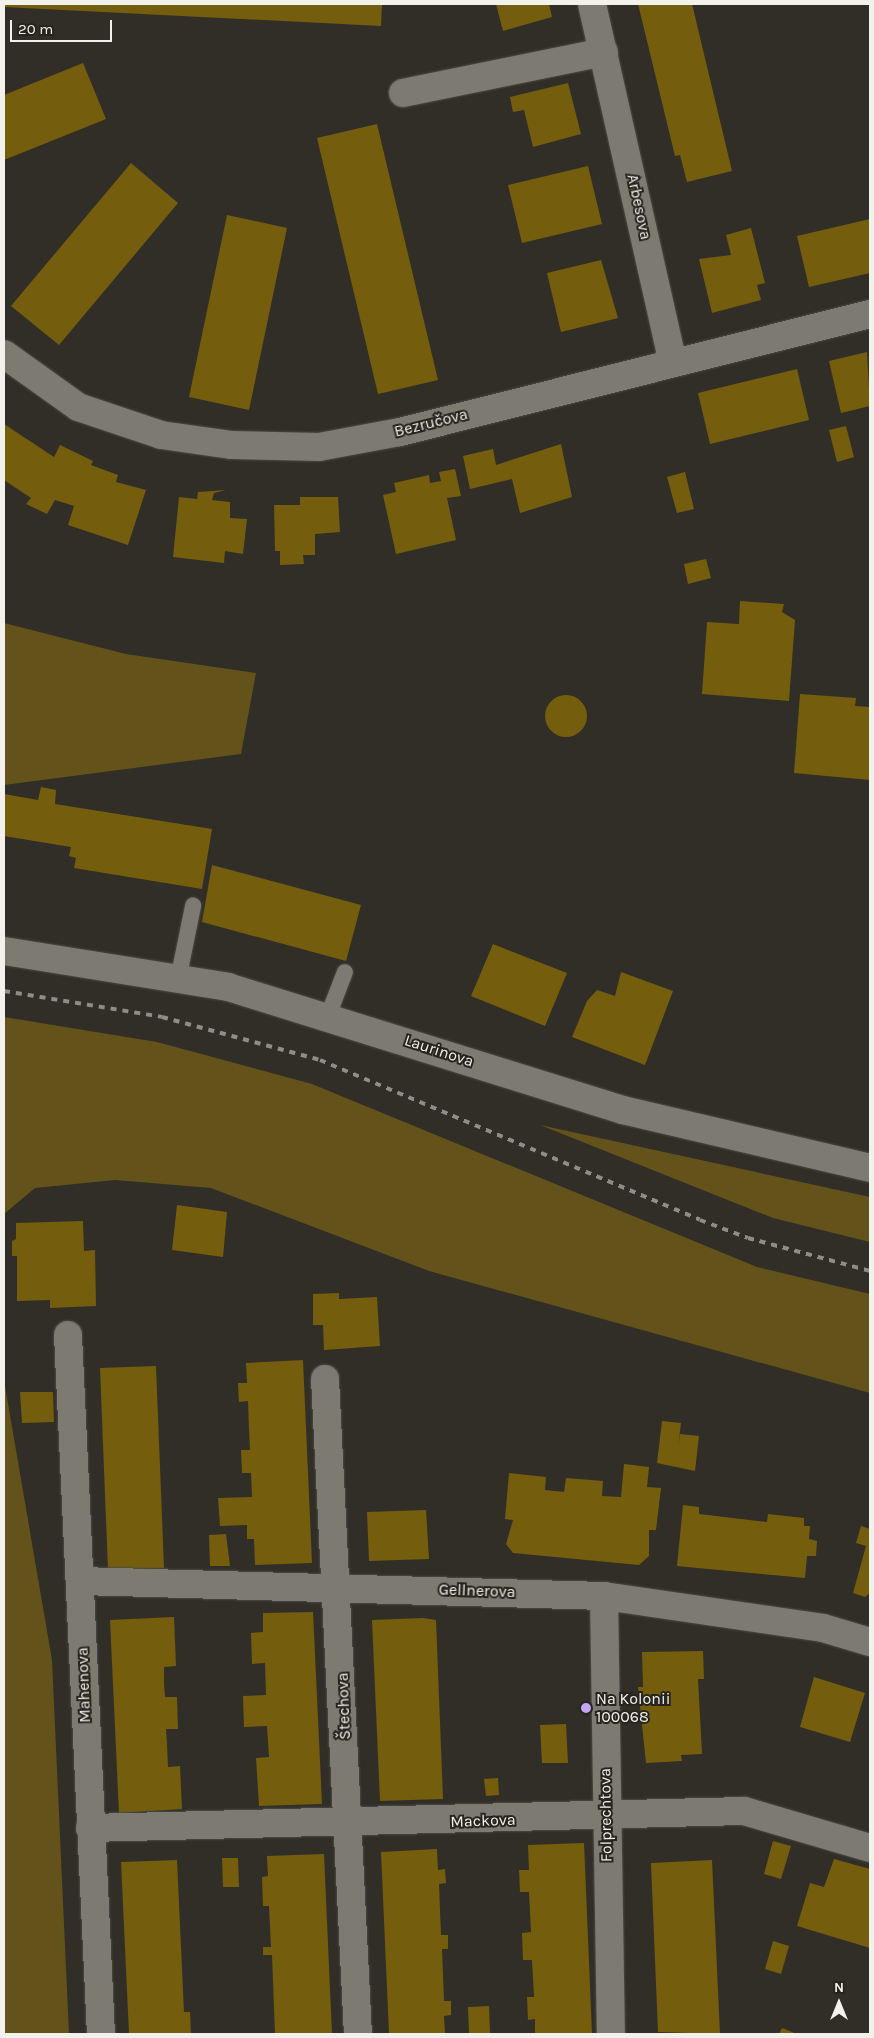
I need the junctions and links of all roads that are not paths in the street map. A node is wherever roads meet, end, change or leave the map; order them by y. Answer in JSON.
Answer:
{"nodes":[{"id":1,"x":592,"y":4,"type":"edge"},
{"id":2,"x":604,"y":52,"type":"junction"},
{"id":3,"x":403,"y":93,"type":"dead end"},
{"id":4,"x":870,"y":314,"type":"edge"},
{"id":5,"x":4,"y":354,"type":"edge"},
{"id":6,"x":673,"y":362,"type":"junction"},
{"id":7,"x":193,"y":906,"type":"dead end"},
{"id":8,"x":4,"y":951,"type":"edge"},
{"id":9,"x":345,"y":972,"type":"dead end"},
{"id":10,"x":178,"y":980,"type":"junction"},
{"id":11,"x":328,"y":1016,"type":"junction"},
{"id":12,"x":870,"y":1168,"type":"edge"},
{"id":13,"x":68,"y":1335,"type":"dead end"},
{"id":14,"x":325,"y":1379,"type":"dead end"},
{"id":15,"x":80,"y":1582,"type":"junction"},
{"id":16,"x":339,"y":1586,"type":"junction"},
{"id":17,"x":604,"y":1596,"type":"junction"},
{"id":18,"x":870,"y":1642,"type":"edge"},
{"id":19,"x":605,"y":1817,"type":"junction"},
{"id":20,"x":349,"y":1825,"type":"junction"},
{"id":21,"x":90,"y":1828,"type":"junction"},
{"id":22,"x":870,"y":1848,"type":"edge"},
{"id":23,"x":101,"y":2034,"type":"edge"},
{"id":24,"x":358,"y":2034,"type":"edge"},
{"id":25,"x":611,"y":2034,"type":"edge"}],
"edges":[{"from":1,"to":2,"type":"street","name":"Arbesova"},
{"from":2,"to":3,"type":"street"},
{"from":2,"to":6,"type":"street","name":"Arbesova"},
{"from":4,"to":6,"type":"street","name":"Bezručova"},
{"from":5,"to":6,"type":"street","name":"Bezručova"},
{"from":7,"to":10,"type":"lane"},
{"from":8,"to":10,"type":"street","name":"Laurinova"},
{"from":9,"to":11,"type":"lane"},
{"from":10,"to":11,"type":"street","name":"Laurinova"},
{"from":11,"to":12,"type":"street","name":"Laurinova"},
{"from":13,"to":15,"type":"street","name":"Mahenova"},
{"from":14,"to":16,"type":"street","name":"Štechova"},
{"from":15,"to":16,"type":"street","name":"Gellnerova"},
{"from":15,"to":21,"type":"street","name":"Mahenova"},
{"from":16,"to":17,"type":"street","name":"Gellnerova"},
{"from":16,"to":20,"type":"street","name":"Štechova"},
{"from":17,"to":18,"type":"street","name":"Gellnerova"},
{"from":17,"to":19,"type":"street","name":"Folprechtova"},
{"from":19,"to":20,"type":"street","name":"Mackova"},
{"from":19,"to":22,"type":"street","name":"Mackova"},
{"from":19,"to":25,"type":"street","name":"Folprechtova"},
{"from":20,"to":21,"type":"street","name":"Mackova"},
{"from":20,"to":24,"type":"street","name":"Štechova"},
{"from":21,"to":23,"type":"street","name":"Mahenova"}]}
